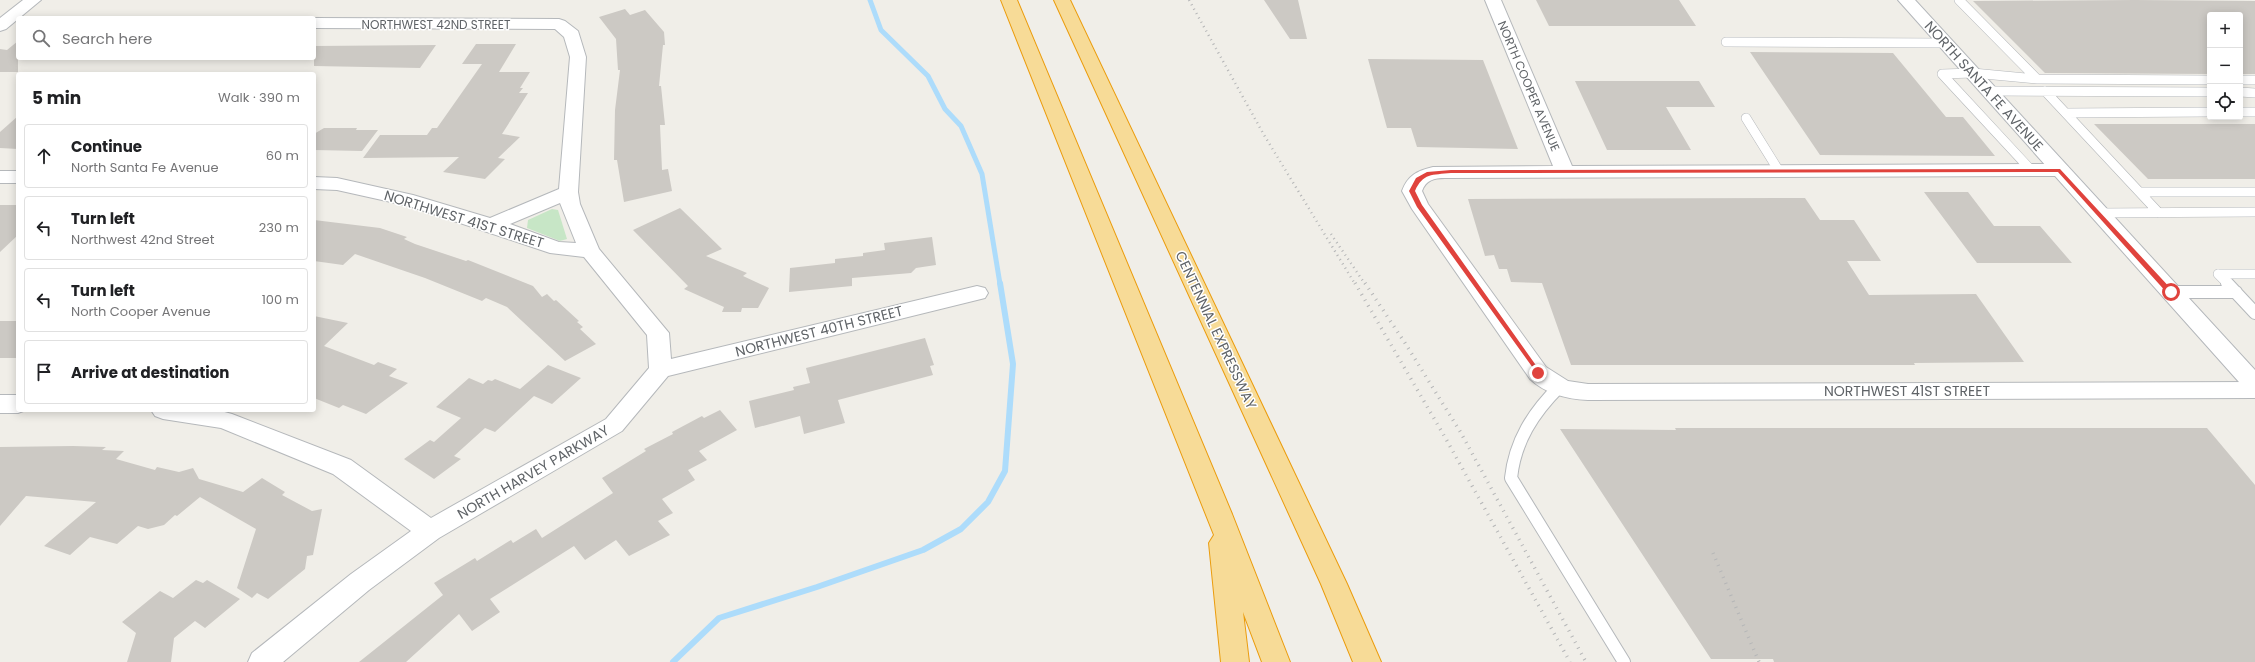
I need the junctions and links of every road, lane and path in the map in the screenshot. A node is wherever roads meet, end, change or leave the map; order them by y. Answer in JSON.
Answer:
{"nodes":[{"id":1,"x":33,"y":0,"type":"edge"},
{"id":2,"x":1009,"y":0,"type":"edge"},
{"id":3,"x":1062,"y":0,"type":"edge"},
{"id":4,"x":1493,"y":0,"type":"edge"},
{"id":5,"x":1906,"y":0,"type":"edge"},
{"id":6,"x":1959,"y":0,"type":"edge"},
{"id":7,"x":316,"y":23,"type":"edge"},
{"id":8,"x":5,"y":24,"type":"edge"},
{"id":9,"x":1726,"y":42,"type":"dead end"},
{"id":10,"x":1945,"y":43,"type":"junction"},
{"id":11,"x":1972,"y":73,"type":"junction"},
{"id":12,"x":2037,"y":79,"type":"junction"},
{"id":13,"x":2207,"y":80,"type":"edge"},
{"id":14,"x":2243,"y":80,"type":"edge"},
{"id":15,"x":2255,"y":80,"type":"edge"},
{"id":16,"x":1989,"y":91,"type":"junction"},
{"id":17,"x":2045,"y":91,"type":"junction"},
{"id":18,"x":2207,"y":92,"type":"edge"},
{"id":19,"x":2243,"y":92,"type":"edge"},
{"id":20,"x":2255,"y":93,"type":"edge"},
{"id":21,"x":2207,"y":112,"type":"edge"},
{"id":22,"x":2243,"y":112,"type":"edge"},
{"id":23,"x":2255,"y":112,"type":"edge"},
{"id":24,"x":2066,"y":113,"type":"junction"},
{"id":25,"x":1746,"y":118,"type":"dead end"},
{"id":26,"x":2031,"y":170,"type":"junction"},
{"id":27,"x":2060,"y":170,"type":"junction"},
{"id":28,"x":1779,"y":171,"type":"junction"},
{"id":29,"x":1565,"y":172,"type":"junction"},
{"id":30,"x":0,"y":177,"type":"edge"},
{"id":31,"x":16,"y":177,"type":"edge"},
{"id":32,"x":316,"y":183,"type":"edge"},
{"id":33,"x":568,"y":192,"type":"junction"},
{"id":34,"x":2140,"y":192,"type":"junction"},
{"id":35,"x":2255,"y":192,"type":"edge"},
{"id":36,"x":2255,"y":212,"type":"edge"},
{"id":37,"x":2159,"y":213,"type":"junction"},
{"id":38,"x":2099,"y":214,"type":"junction"},
{"id":39,"x":491,"y":224,"type":"junction"},
{"id":40,"x":590,"y":251,"type":"junction"},
{"id":41,"x":2255,"y":274,"type":"edge"},
{"id":42,"x":2171,"y":292,"type":"junction"},
{"id":43,"x":2236,"y":292,"type":"junction"},
{"id":44,"x":977,"y":293,"type":"dead end"},
{"id":45,"x":2255,"y":313,"type":"edge"},
{"id":46,"x":660,"y":370,"type":"junction"},
{"id":47,"x":2253,"y":381,"type":"edge"},
{"id":48,"x":1559,"y":387,"type":"junction"},
{"id":49,"x":0,"y":404,"type":"edge"},
{"id":50,"x":16,"y":404,"type":"edge"},
{"id":51,"x":176,"y":412,"type":"edge"},
{"id":52,"x":1219,"y":514,"type":"junction"},
{"id":53,"x":430,"y":531,"type":"junction"},
{"id":54,"x":262,"y":662,"type":"edge"},
{"id":55,"x":1235,"y":662,"type":"edge"},
{"id":56,"x":1276,"y":662,"type":"edge"},
{"id":57,"x":1367,"y":662,"type":"edge"},
{"id":58,"x":1624,"y":662,"type":"edge"}],
"edges":[{"from":1,"to":8,"type":"street"},
{"from":2,"to":52,"type":"highway"},
{"from":3,"to":57,"type":"highway","name":"CENTENNIAL EXPRESSWAY"},
{"from":4,"to":29,"type":"street","name":"NORTH COOPER AVENUE"},
{"from":5,"to":10,"type":"street","name":"NORTH SANTA FE AVENUE"},
{"from":6,"to":12,"type":"lane"},
{"from":7,"to":33,"type":"street","name":"NORTHWEST 42ND STREET"},
{"from":9,"to":10,"type":"lane"},
{"from":10,"to":11,"type":"street","name":"NORTH SANTA FE AVENUE"},
{"from":11,"to":12,"type":"lane"},
{"from":11,"to":16,"type":"street","name":"NORTH SANTA FE AVENUE"},
{"from":11,"to":26,"type":"lane"},
{"from":12,"to":13,"type":"lane"},
{"from":14,"to":15,"type":"lane"},
{"from":16,"to":17,"type":"lane"},
{"from":16,"to":27,"type":"street","name":"NORTH SANTA FE AVENUE"},
{"from":17,"to":18,"type":"lane"},
{"from":17,"to":24,"type":"lane"},
{"from":19,"to":20,"type":"lane"},
{"from":21,"to":24,"type":"lane"},
{"from":22,"to":23,"type":"lane"},
{"from":24,"to":34,"type":"lane"},
{"from":25,"to":28,"type":"lane"},
{"from":26,"to":27,"type":"street"},
{"from":26,"to":28,"type":"street"},
{"from":27,"to":38,"type":"street","name":"NORTH SANTA FE AVENUE"},
{"from":28,"to":29,"type":"street"},
{"from":29,"to":48,"type":"street"},
{"from":30,"to":31,"type":"street"},
{"from":32,"to":39,"type":"street","name":"NORTHWEST 41ST STREET"},
{"from":33,"to":39,"type":"street"},
{"from":33,"to":40,"type":"street"},
{"from":34,"to":35,"type":"lane"},
{"from":34,"to":37,"type":"lane"},
{"from":36,"to":37,"type":"lane"},
{"from":37,"to":38,"type":"lane"},
{"from":38,"to":42,"type":"street","name":"NORTH SANTA FE AVENUE"},
{"from":39,"to":40,"type":"street","name":"NORTHWEST 41ST STREET"},
{"from":40,"to":46,"type":"street"},
{"from":41,"to":43,"type":"lane"},
{"from":42,"to":43,"type":"lane"},
{"from":42,"to":47,"type":"street","name":"NORTH SANTA FE AVENUE"},
{"from":43,"to":45,"type":"lane"},
{"from":44,"to":46,"type":"street","name":"NORTHWEST 40TH STREET"},
{"from":46,"to":53,"type":"street","name":"NORTH HARVEY PARKWAY"},
{"from":47,"to":48,"type":"street","name":"NORTHWEST 41ST STREET"},
{"from":48,"to":58,"type":"lane"},
{"from":49,"to":50,"type":"street"},
{"from":51,"to":53,"type":"street"},
{"from":52,"to":55,"type":"highway"},
{"from":52,"to":56,"type":"highway"},
{"from":53,"to":54,"type":"street","name":"NORTH HARVEY PARKWAY"}]}
